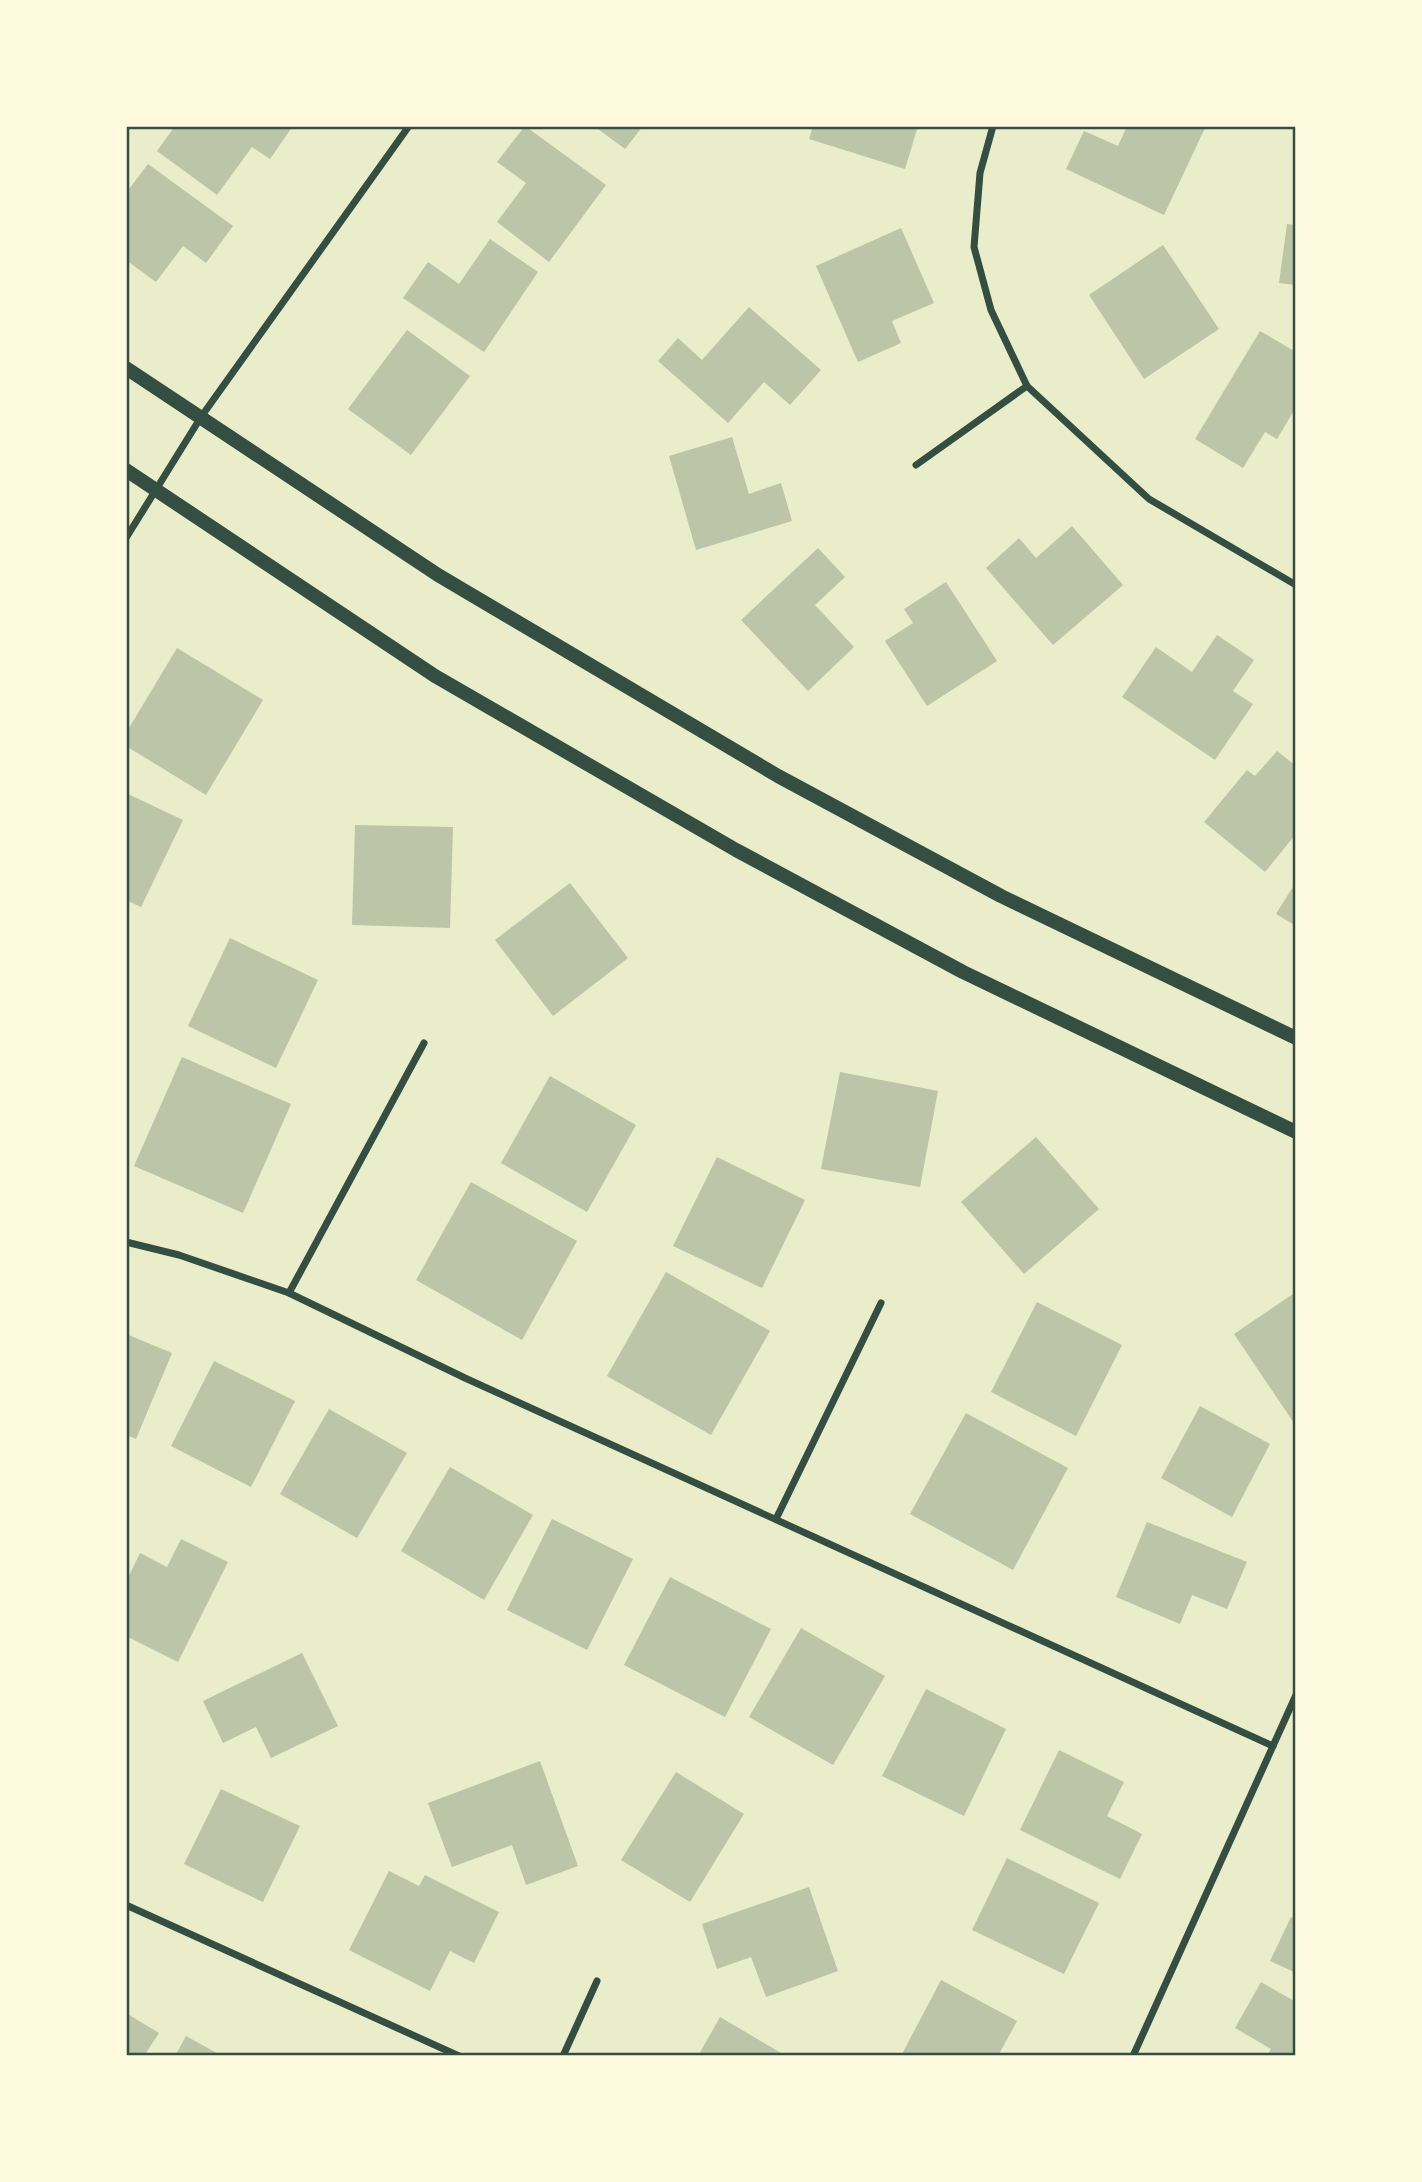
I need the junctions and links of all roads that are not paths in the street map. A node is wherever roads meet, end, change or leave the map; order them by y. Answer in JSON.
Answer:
{"nodes":[{"id":1,"x":409,"y":126,"type":"edge"},
{"id":2,"x":993,"y":126,"type":"edge"},
{"id":3,"x":126,"y":368,"type":"edge"},
{"id":4,"x":1027,"y":386,"type":"junction"},
{"id":5,"x":201,"y":417,"type":"junction"},
{"id":6,"x":916,"y":465,"type":"dead end"},
{"id":7,"x":126,"y":470,"type":"edge"},
{"id":8,"x":156,"y":490,"type":"junction"},
{"id":9,"x":126,"y":538,"type":"edge"},
{"id":10,"x":1296,"y":585,"type":"edge"},
{"id":11,"x":1296,"y":1038,"type":"edge"},
{"id":12,"x":424,"y":1042,"type":"dead end"},
{"id":13,"x":1296,"y":1132,"type":"edge"},
{"id":14,"x":126,"y":1242,"type":"edge"},
{"id":15,"x":289,"y":1293,"type":"junction"},
{"id":16,"x":881,"y":1303,"type":"dead end"},
{"id":17,"x":776,"y":1519,"type":"junction"},
{"id":18,"x":1296,"y":1695,"type":"edge"},
{"id":19,"x":1273,"y":1746,"type":"junction"},
{"id":20,"x":126,"y":1905,"type":"edge"},
{"id":21,"x":597,"y":1981,"type":"dead end"},
{"id":22,"x":459,"y":2056,"type":"edge"},
{"id":23,"x":562,"y":2056,"type":"edge"},
{"id":24,"x":1133,"y":2056,"type":"edge"}],
"edges":[{"from":1,"to":5,"type":"street"},
{"from":2,"to":4,"type":"street"},
{"from":3,"to":5,"type":"main road"},
{"from":4,"to":6,"type":"street"},
{"from":4,"to":10,"type":"street"},
{"from":5,"to":8,"type":"street"},
{"from":5,"to":11,"type":"main road"},
{"from":7,"to":8,"type":"main road"},
{"from":8,"to":9,"type":"street"},
{"from":8,"to":13,"type":"main road"},
{"from":12,"to":15,"type":"street"},
{"from":14,"to":15,"type":"street"},
{"from":15,"to":17,"type":"street"},
{"from":16,"to":17,"type":"street"},
{"from":17,"to":19,"type":"street"},
{"from":18,"to":19,"type":"street"},
{"from":19,"to":24,"type":"street"},
{"from":20,"to":22,"type":"street"},
{"from":21,"to":23,"type":"street"}]}
